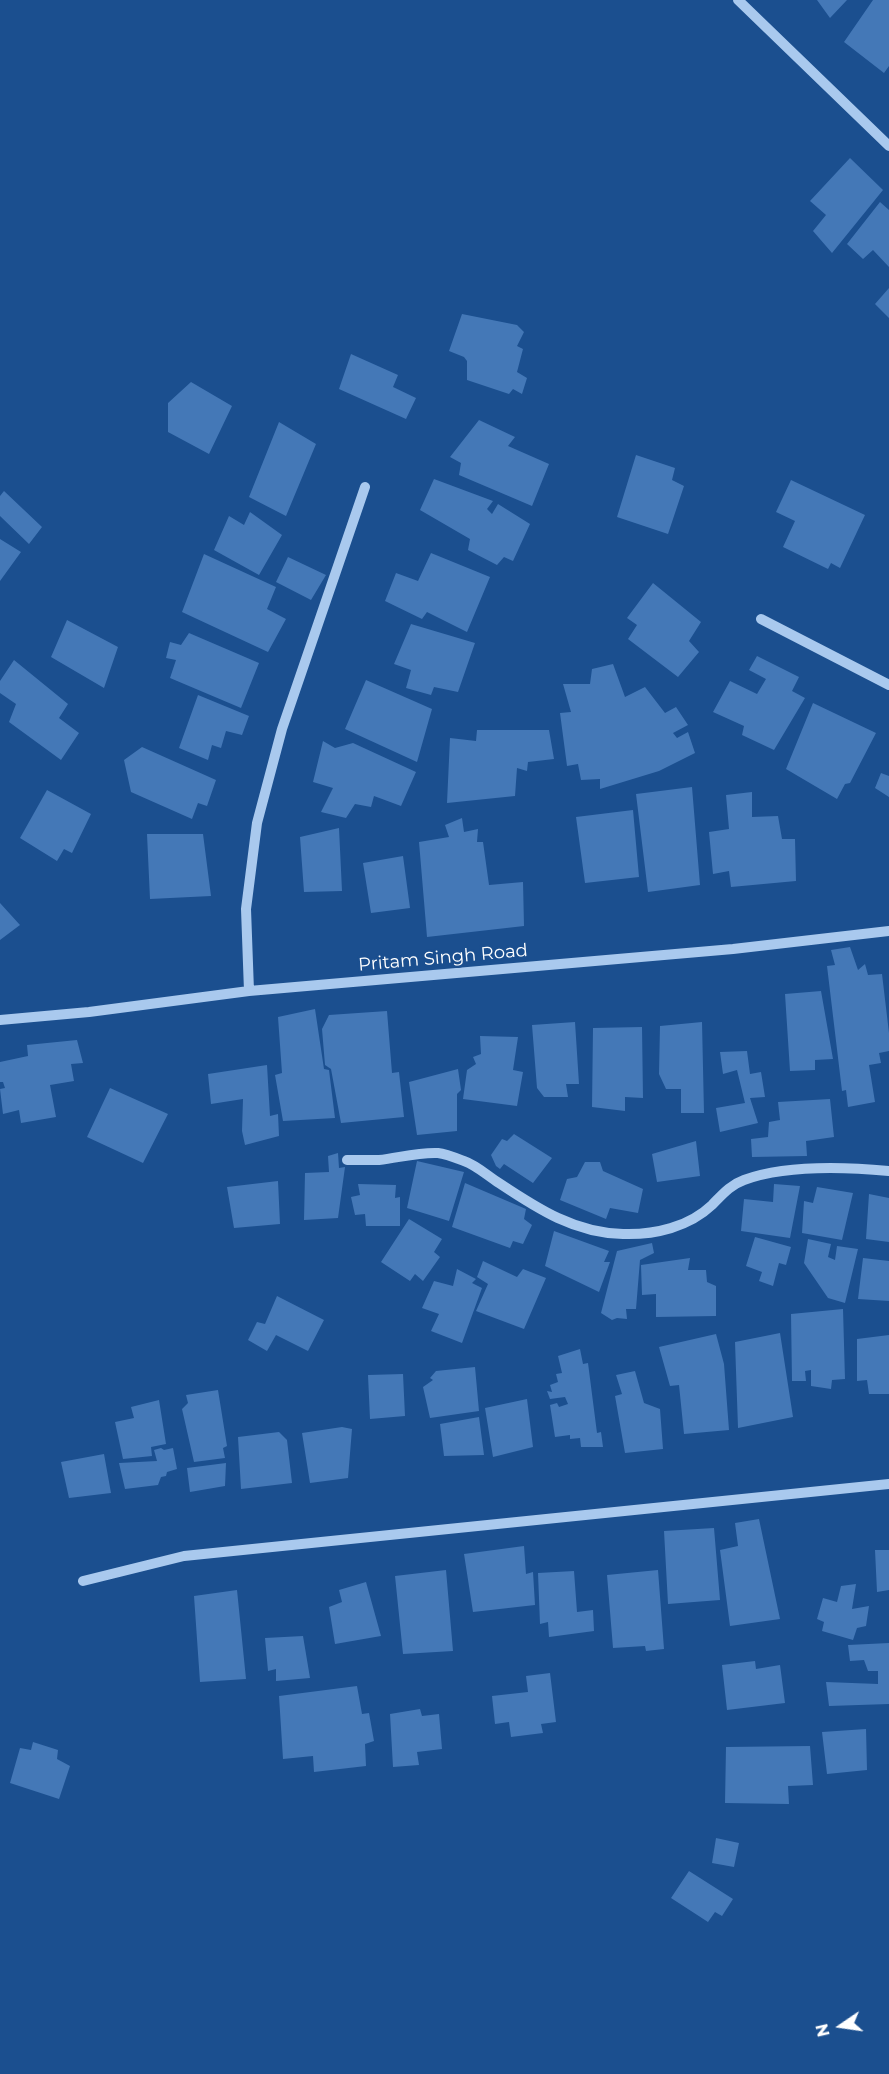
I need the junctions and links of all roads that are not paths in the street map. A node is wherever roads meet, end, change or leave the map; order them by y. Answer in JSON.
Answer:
{"nodes":[{"id":1,"x":738,"y":0,"type":"edge"},
{"id":2,"x":889,"y":146,"type":"edge"},
{"id":3,"x":365,"y":487,"type":"dead end"},
{"id":4,"x":761,"y":619,"type":"dead end"},
{"id":5,"x":889,"y":685,"type":"edge"},
{"id":6,"x":889,"y":931,"type":"edge"},
{"id":7,"x":249,"y":991,"type":"junction"},
{"id":8,"x":0,"y":1020,"type":"edge"},
{"id":9,"x":347,"y":1160,"type":"dead end"},
{"id":10,"x":889,"y":1171,"type":"edge"},
{"id":11,"x":889,"y":1484,"type":"edge"},
{"id":12,"x":83,"y":1581,"type":"dead end"}],
"edges":[{"from":1,"to":2,"type":"street"},
{"from":3,"to":7,"type":"street"},
{"from":4,"to":5,"type":"street"},
{"from":6,"to":7,"type":"street","name":"Pritam Singh Road"},
{"from":7,"to":8,"type":"street","name":"Pritam Singh Road"},
{"from":9,"to":10,"type":"street"},
{"from":11,"to":12,"type":"street"}]}
